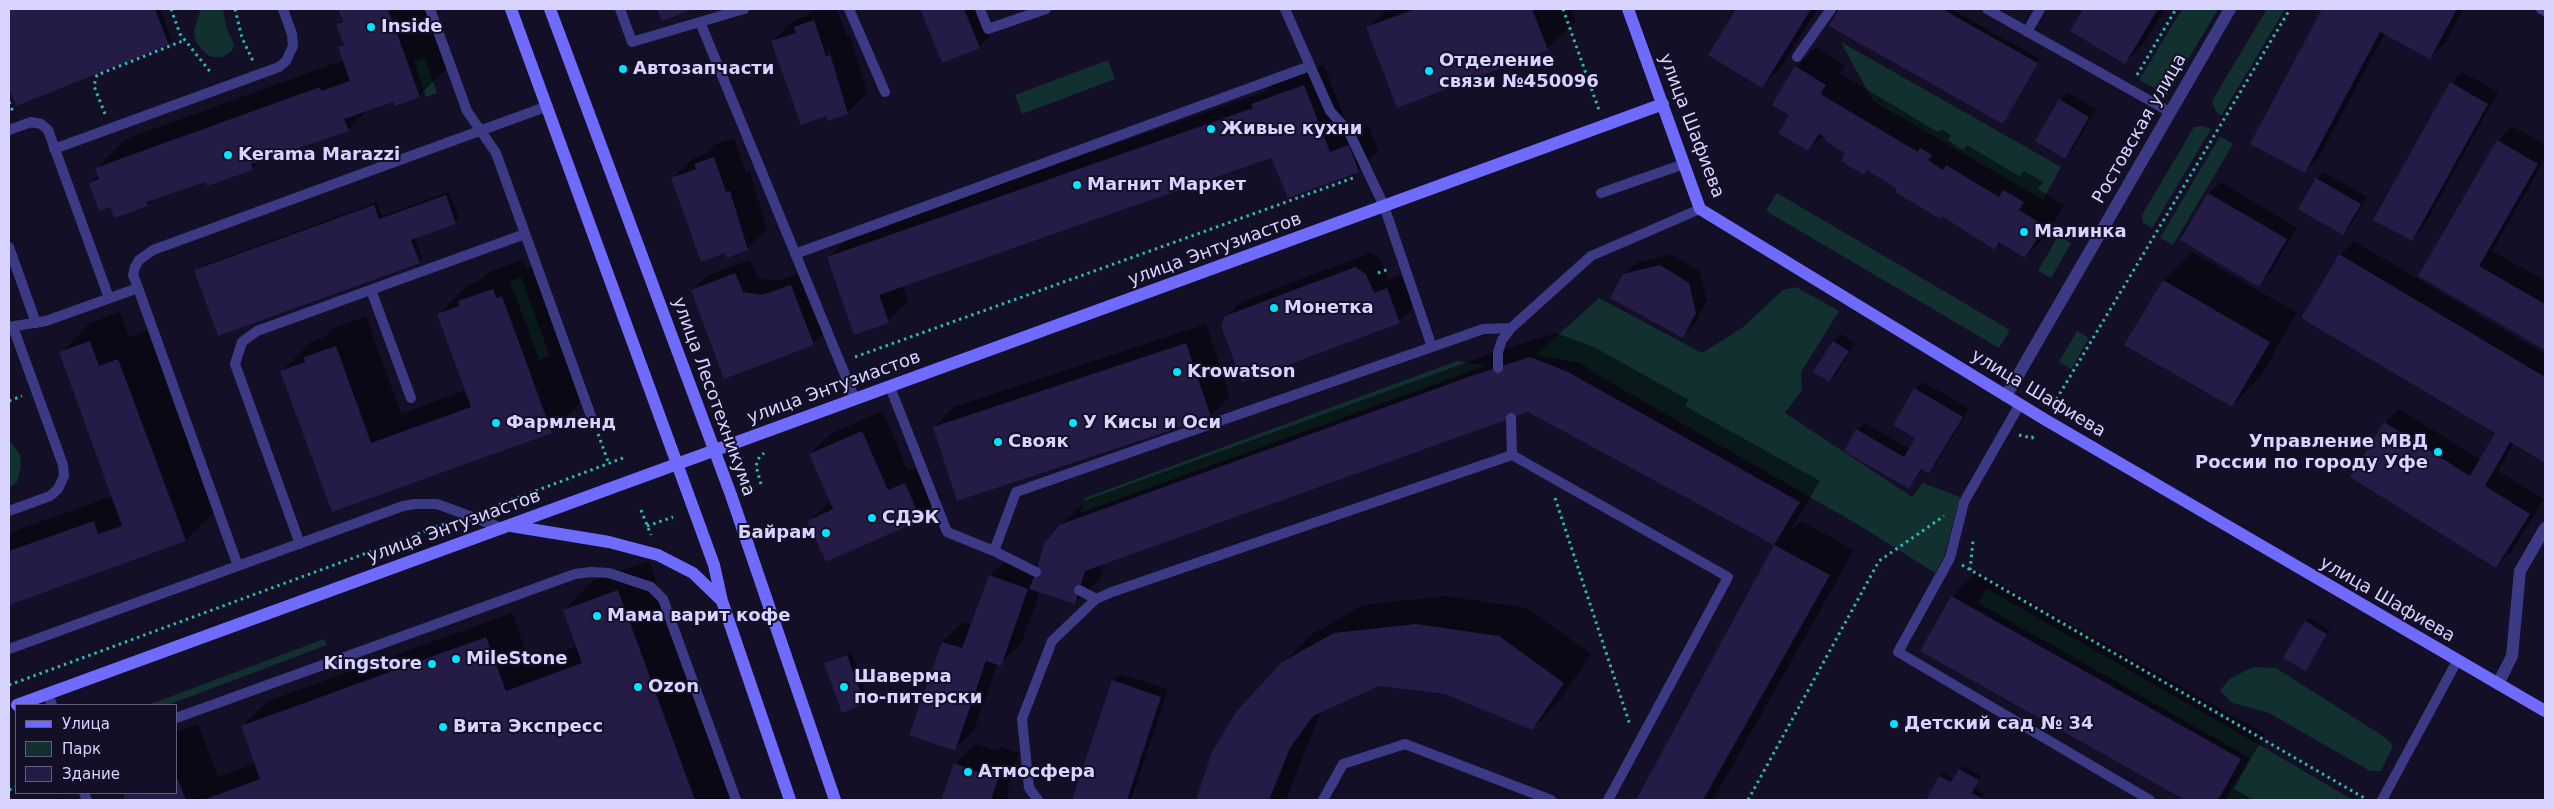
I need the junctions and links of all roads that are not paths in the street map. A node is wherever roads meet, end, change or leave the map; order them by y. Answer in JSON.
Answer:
{"nodes":[{"id":1,"x":283,"y":9,"type":"edge"},
{"id":2,"x":430,"y":9,"type":"edge"},
{"id":3,"x":512,"y":9,"type":"edge"},
{"id":4,"x":550,"y":9,"type":"edge"},
{"id":5,"x":620,"y":9,"type":"edge"},
{"id":6,"x":744,"y":9,"type":"edge"},
{"id":7,"x":849,"y":9,"type":"edge"},
{"id":8,"x":980,"y":9,"type":"edge"},
{"id":9,"x":1046,"y":9,"type":"edge"},
{"id":10,"x":1285,"y":9,"type":"edge"},
{"id":11,"x":1628,"y":9,"type":"edge"},
{"id":12,"x":1831,"y":9,"type":"edge"},
{"id":13,"x":1987,"y":9,"type":"edge"},
{"id":14,"x":2040,"y":9,"type":"edge"},
{"id":15,"x":2230,"y":9,"type":"edge"},
{"id":16,"x":2541,"y":9,"type":"edge"},
{"id":17,"x":2545,"y":11,"type":"edge"},
{"id":18,"x":700,"y":22,"type":"junction"},
{"id":19,"x":2027,"y":32,"type":"junction"},
{"id":20,"x":1797,"y":57,"type":"dead end"},
{"id":21,"x":1310,"y":66,"type":"junction"},
{"id":22,"x":885,"y":92,"type":"dead end"},
{"id":23,"x":1663,"y":104,"type":"junction"},
{"id":24,"x":548,"y":106,"type":"junction"},
{"id":25,"x":2170,"y":112,"type":"junction"},
{"id":26,"x":9,"y":130,"type":"edge"},
{"id":27,"x":481,"y":131,"type":"junction"},
{"id":28,"x":54,"y":148,"type":"junction"},
{"id":29,"x":1684,"y":164,"type":"junction"},
{"id":30,"x":1601,"y":193,"type":"dead end"},
{"id":31,"x":1384,"y":206,"type":"junction"},
{"id":32,"x":1700,"y":209,"type":"junction"},
{"id":33,"x":525,"y":234,"type":"junction"},
{"id":34,"x":9,"y":247,"type":"edge"},
{"id":35,"x":795,"y":254,"type":"junction"},
{"id":36,"x":138,"y":288,"type":"junction"},
{"id":37,"x":371,"y":290,"type":"junction"},
{"id":38,"x":109,"y":298,"type":"junction"},
{"id":39,"x":36,"y":323,"type":"junction"},
{"id":40,"x":11,"y":327,"type":"edge"},
{"id":41,"x":1511,"y":328,"type":"junction"},
{"id":42,"x":1432,"y":347,"type":"junction"},
{"id":43,"x":1498,"y":368,"type":"dead end"},
{"id":44,"x":890,"y":387,"type":"junction"},
{"id":45,"x":2006,"y":396,"type":"junction"},
{"id":46,"x":410,"y":398,"type":"dead end"},
{"id":47,"x":855,"y":400,"type":"junction"},
{"id":48,"x":2020,"y":404,"type":"junction"},
{"id":49,"x":1511,"y":418,"type":"dead end"},
{"id":50,"x":592,"y":419,"type":"road end"},
{"id":51,"x":714,"y":450,"type":"junction"},
{"id":52,"x":1512,"y":455,"type":"junction"},
{"id":53,"x":677,"y":464,"type":"junction"},
{"id":54,"x":9,"y":511,"type":"edge"},
{"id":55,"x":506,"y":527,"type":"junction"},
{"id":56,"x":2545,"y":528,"type":"edge"},
{"id":57,"x":300,"y":544,"type":"junction"},
{"id":58,"x":994,"y":551,"type":"junction"},
{"id":59,"x":238,"y":566,"type":"junction"},
{"id":60,"x":1036,"y":572,"type":"dead end"},
{"id":61,"x":1079,"y":590,"type":"dead end"},
{"id":62,"x":1096,"y":599,"type":"junction"},
{"id":63,"x":722,"y":601,"type":"junction"},
{"id":64,"x":9,"y":648,"type":"edge"},
{"id":65,"x":2457,"y":661,"type":"junction"},
{"id":66,"x":2498,"y":684,"type":"junction"},
{"id":67,"x":50,"y":700,"type":"edge"},
{"id":68,"x":24,"y":704,"type":"edge"},
{"id":69,"x":2545,"y":711,"type":"edge"},
{"id":70,"x":178,"y":717,"type":"edge"},
{"id":71,"x":736,"y":800,"type":"edge"},
{"id":72,"x":790,"y":800,"type":"edge"},
{"id":73,"x":834,"y":800,"type":"edge"},
{"id":74,"x":1038,"y":800,"type":"edge"},
{"id":75,"x":1323,"y":800,"type":"edge"},
{"id":76,"x":1551,"y":800,"type":"edge"},
{"id":77,"x":1608,"y":800,"type":"edge"},
{"id":78,"x":2150,"y":800,"type":"edge"},
{"id":79,"x":2382,"y":800,"type":"edge"}],
"edges":[{"from":1,"to":28,"type":"lane"},
{"from":2,"to":27,"type":"lane"},
{"from":3,"to":24,"type":"main road"},
{"from":4,"to":51,"type":"main road","name":"улица Лесотехникума"},
{"from":5,"to":18,"type":"lane"},
{"from":6,"to":18,"type":"lane"},
{"from":7,"to":22,"type":"lane"},
{"from":8,"to":9,"type":"lane"},
{"from":10,"to":21,"type":"lane"},
{"from":11,"to":23,"type":"main road","name":"улица Шафиева"},
{"from":12,"to":20,"type":"lane"},
{"from":13,"to":19,"type":"lane"},
{"from":14,"to":19,"type":"lane"},
{"from":15,"to":25,"type":"street","name":"Ростовская улица"},
{"from":16,"to":17,"type":"lane"},
{"from":18,"to":35,"type":"lane"},
{"from":19,"to":25,"type":"lane"},
{"from":21,"to":31,"type":"lane"},
{"from":21,"to":35,"type":"lane"},
{"from":23,"to":29,"type":"main road","name":"улица Шафиева"},
{"from":23,"to":31,"type":"main road","name":"улица Энтузиастов"},
{"from":24,"to":27,"type":"lane"},
{"from":24,"to":53,"type":"main road"},
{"from":25,"to":45,"type":"street","name":"Ростовская улица"},
{"from":26,"to":28,"type":"lane"},
{"from":27,"to":33,"type":"lane"},
{"from":27,"to":36,"type":"lane"},
{"from":28,"to":38,"type":"lane"},
{"from":29,"to":30,"type":"lane"},
{"from":29,"to":32,"type":"main road","name":"улица Шафиева"},
{"from":31,"to":42,"type":"lane"},
{"from":31,"to":44,"type":"main road","name":"улица Энтузиастов"},
{"from":32,"to":41,"type":"lane"},
{"from":32,"to":45,"type":"main road","name":"улица Шафиева"},
{"from":33,"to":37,"type":"lane"},
{"from":33,"to":50,"type":"lane"},
{"from":34,"to":39,"type":"lane"},
{"from":35,"to":47,"type":"lane"},
{"from":36,"to":38,"type":"lane"},
{"from":36,"to":59,"type":"lane"},
{"from":37,"to":46,"type":"lane"},
{"from":37,"to":57,"type":"lane"},
{"from":38,"to":39,"type":"lane"},
{"from":39,"to":40,"type":"lane"},
{"from":40,"to":54,"type":"lane"},
{"from":41,"to":42,"type":"lane"},
{"from":41,"to":43,"type":"lane"},
{"from":42,"to":58,"type":"lane"},
{"from":44,"to":47,"type":"main road","name":"улица Энтузиастов"},
{"from":44,"to":58,"type":"lane"},
{"from":45,"to":48,"type":"main road","name":"улица Шафиева"},
{"from":47,"to":51,"type":"main road","name":"улица Энтузиастов"},
{"from":48,"to":65,"type":"main road","name":"улица Шафиева"},
{"from":48,"to":78,"type":"lane"},
{"from":49,"to":52,"type":"lane"},
{"from":51,"to":53,"type":"main road","name":"улица Энтузиастов"},
{"from":51,"to":73,"type":"main road","name":"улица Лесотехникума"},
{"from":52,"to":62,"type":"lane"},
{"from":52,"to":77,"type":"lane"},
{"from":53,"to":55,"type":"main road","name":"улица Энтузиастов"},
{"from":53,"to":63,"type":"main road"},
{"from":55,"to":57,"type":"lane"},
{"from":55,"to":63,"type":"main road"},
{"from":55,"to":67,"type":"main road","name":"улица Энтузиастов"},
{"from":56,"to":66,"type":"street"},
{"from":57,"to":59,"type":"lane"},
{"from":58,"to":60,"type":"lane"},
{"from":59,"to":64,"type":"lane"},
{"from":61,"to":62,"type":"lane"},
{"from":62,"to":74,"type":"lane"},
{"from":63,"to":72,"type":"main road"},
{"from":65,"to":66,"type":"main road","name":"улица Шафиева"},
{"from":65,"to":79,"type":"lane"},
{"from":66,"to":69,"type":"main road","name":"улица Шафиева"},
{"from":67,"to":68,"type":"main road","name":"улица Энтузиастов"},
{"from":70,"to":71,"type":"lane"},
{"from":75,"to":76,"type":"lane"}]}
